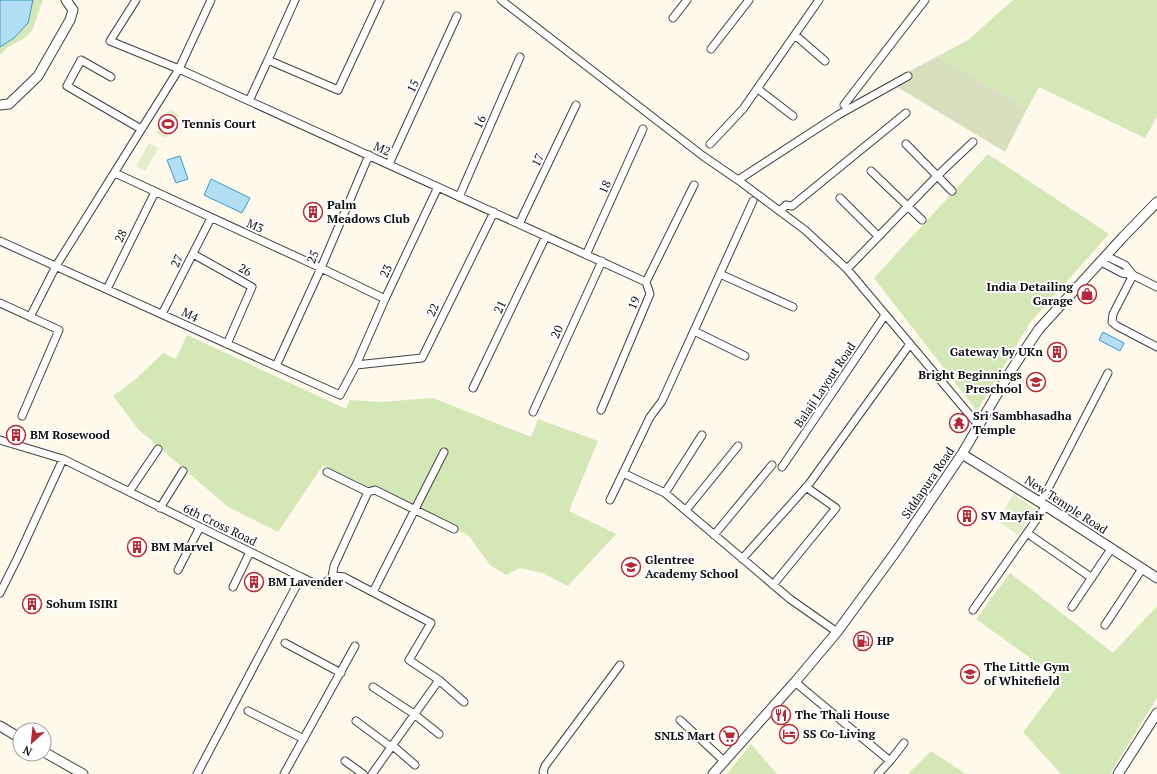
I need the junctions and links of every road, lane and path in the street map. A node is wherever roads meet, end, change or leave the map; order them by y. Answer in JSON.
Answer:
{"nodes":[{"id":1,"x":66,"y":0,"type":"edge"},
{"id":2,"x":136,"y":0,"type":"edge"},
{"id":3,"x":211,"y":0,"type":"edge"},
{"id":4,"x":295,"y":0,"type":"edge"},
{"id":5,"x":380,"y":0,"type":"edge"},
{"id":6,"x":501,"y":0,"type":"edge"},
{"id":7,"x":688,"y":0,"type":"edge"},
{"id":8,"x":749,"y":0,"type":"edge"},
{"id":9,"x":819,"y":0,"type":"edge"},
{"id":10,"x":925,"y":0,"type":"edge"},
{"id":11,"x":457,"y":16,"type":"dead end"},
{"id":12,"x":674,"y":18,"type":"dead end"},
{"id":13,"x":795,"y":35,"type":"junction"},
{"id":14,"x":711,"y":49,"type":"dead end"},
{"id":15,"x":520,"y":57,"type":"dead end"},
{"id":16,"x":268,"y":60,"type":"junction"},
{"id":17,"x":825,"y":61,"type":"dead end"},
{"id":18,"x":179,"y":69,"type":"junction"},
{"id":19,"x":908,"y":76,"type":"dead end"},
{"id":20,"x":112,"y":77,"type":"dead end"},
{"id":21,"x":758,"y":89,"type":"junction"},
{"id":22,"x":249,"y":101,"type":"junction"},
{"id":23,"x":0,"y":105,"type":"edge"},
{"id":24,"x":576,"y":105,"type":"dead end"},
{"id":25,"x":844,"y":105,"type":"dead end"},
{"id":26,"x":906,"y":113,"type":"dead end"},
{"id":27,"x":793,"y":116,"type":"dead end"},
{"id":28,"x":141,"y":129,"type":"junction"},
{"id":29,"x":643,"y":130,"type":"dead end"},
{"id":30,"x":973,"y":142,"type":"dead end"},
{"id":31,"x":710,"y":144,"type":"dead end"},
{"id":32,"x":906,"y":144,"type":"dead end"},
{"id":33,"x":369,"y":155,"type":"junction"},
{"id":34,"x":389,"y":164,"type":"junction"},
{"id":35,"x":872,"y":171,"type":"dead end"},
{"id":36,"x":115,"y":173,"type":"junction"},
{"id":37,"x":937,"y":176,"type":"junction"},
{"id":38,"x":738,"y":180,"type":"junction"},
{"id":39,"x":694,"y":185,"type":"dead end"},
{"id":40,"x":438,"y":187,"type":"junction"},
{"id":41,"x":952,"y":191,"type":"dead end"},
{"id":42,"x":155,"y":192,"type":"junction"},
{"id":43,"x":459,"y":197,"type":"junction"},
{"id":44,"x":840,"y":198,"type":"dead end"},
{"id":45,"x":754,"y":201,"type":"dead end"},
{"id":46,"x":1157,"y":202,"type":"edge"},
{"id":47,"x":792,"y":206,"type":"junction"},
{"id":48,"x":908,"y":206,"type":"junction"},
{"id":49,"x":780,"y":211,"type":"junction"},
{"id":50,"x":494,"y":212,"type":"junction"},
{"id":51,"x":211,"y":218,"type":"junction"},
{"id":52,"x":788,"y":218,"type":"junction"},
{"id":53,"x":922,"y":220,"type":"dead end"},
{"id":54,"x":519,"y":224,"type":"junction"},
{"id":55,"x":546,"y":236,"type":"junction"},
{"id":56,"x":878,"y":236,"type":"junction"},
{"id":57,"x":0,"y":241,"type":"edge"},
{"id":58,"x":193,"y":254,"type":"junction"},
{"id":59,"x":586,"y":254,"type":"junction"},
{"id":60,"x":1103,"y":259,"type":"junction"},
{"id":61,"x":602,"y":261,"type":"junction"},
{"id":62,"x":56,"y":266,"type":"junction"},
{"id":63,"x":321,"y":268,"type":"junction"},
{"id":64,"x":847,"y":269,"type":"junction"},
{"id":65,"x":720,"y":274,"type":"junction"},
{"id":66,"x":1133,"y":275,"type":"junction"},
{"id":67,"x":646,"y":282,"type":"junction"},
{"id":68,"x":1157,"y":287,"type":"edge"},
{"id":69,"x":107,"y":289,"type":"junction"},
{"id":70,"x":385,"y":300,"type":"junction"},
{"id":71,"x":0,"y":303,"type":"edge"},
{"id":72,"x":793,"y":307,"type":"dead end"},
{"id":73,"x":162,"y":314,"type":"junction"},
{"id":74,"x":885,"y":315,"type":"junction"},
{"id":75,"x":30,"y":317,"type":"junction"},
{"id":76,"x":694,"y":331,"type":"junction"},
{"id":77,"x":227,"y":344,"type":"junction"},
{"id":78,"x":910,"y":344,"type":"junction"},
{"id":79,"x":1157,"y":347,"type":"edge"},
{"id":80,"x":744,"y":356,"type":"dead end"},
{"id":81,"x":356,"y":365,"type":"junction"},
{"id":82,"x":276,"y":366,"type":"junction"},
{"id":83,"x":1108,"y":373,"type":"dead end"},
{"id":84,"x":474,"y":388,"type":"dead end"},
{"id":85,"x":601,"y":410,"type":"dead end"},
{"id":86,"x":533,"y":412,"type":"dead end"},
{"id":87,"x":22,"y":416,"type":"dead end"},
{"id":88,"x":979,"y":426,"type":"junction"},
{"id":89,"x":702,"y":435,"type":"dead end"},
{"id":90,"x":0,"y":440,"type":"edge"},
{"id":91,"x":738,"y":446,"type":"dead end"},
{"id":92,"x":158,"y":449,"type":"dead end"},
{"id":93,"x":444,"y":452,"type":"dead end"},
{"id":94,"x":962,"y":454,"type":"junction"},
{"id":95,"x":63,"y":459,"type":"junction"},
{"id":96,"x":772,"y":465,"type":"dead end"},
{"id":97,"x":782,"y":467,"type":"dead end"},
{"id":98,"x":183,"y":471,"type":"dead end"},
{"id":99,"x":327,"y":472,"type":"dead end"},
{"id":100,"x":623,"y":473,"type":"junction"},
{"id":101,"x":806,"y":487,"type":"junction"},
{"id":102,"x":129,"y":492,"type":"junction"},
{"id":103,"x":368,"y":492,"type":"junction"},
{"id":104,"x":664,"y":493,"type":"junction"},
{"id":105,"x":610,"y":500,"type":"dead end"},
{"id":106,"x":1043,"y":504,"type":"junction"},
{"id":107,"x":160,"y":508,"type":"junction"},
{"id":108,"x":415,"y":510,"type":"junction"},
{"id":109,"x":686,"y":510,"type":"junction"},
{"id":110,"x":200,"y":527,"type":"junction"},
{"id":111,"x":454,"y":529,"type":"dead end"},
{"id":112,"x":1027,"y":533,"type":"junction"},
{"id":113,"x":714,"y":535,"type":"junction"},
{"id":114,"x":1112,"y":549,"type":"junction"},
{"id":115,"x":250,"y":552,"type":"junction"},
{"id":116,"x":742,"y":559,"type":"junction"},
{"id":117,"x":1142,"y":569,"type":"junction"},
{"id":118,"x":178,"y":570,"type":"dead end"},
{"id":119,"x":301,"y":577,"type":"junction"},
{"id":120,"x":332,"y":577,"type":"junction"},
{"id":121,"x":1092,"y":578,"type":"junction"},
{"id":122,"x":1157,"y":578,"type":"edge"},
{"id":123,"x":772,"y":585,"type":"junction"},
{"id":124,"x":233,"y":587,"type":"dead end"},
{"id":125,"x":373,"y":592,"type":"junction"},
{"id":126,"x":0,"y":593,"type":"edge"},
{"id":127,"x":1072,"y":607,"type":"dead end"},
{"id":128,"x":973,"y":610,"type":"dead end"},
{"id":129,"x":1105,"y":625,"type":"dead end"},
{"id":130,"x":837,"y":632,"type":"junction"},
{"id":131,"x":285,"y":643,"type":"dead end"},
{"id":132,"x":355,"y":646,"type":"dead end"},
{"id":133,"x":620,"y":665,"type":"dead end"},
{"id":134,"x":340,"y":673,"type":"junction"},
{"id":135,"x":439,"y":680,"type":"junction"},
{"id":136,"x":795,"y":682,"type":"junction"},
{"id":137,"x":373,"y":687,"type":"dead end"},
{"id":138,"x":464,"y":702,"type":"dead end"},
{"id":139,"x":248,"y":711,"type":"dead end"},
{"id":140,"x":1157,"y":713,"type":"edge"},
{"id":141,"x":414,"y":714,"type":"junction"},
{"id":142,"x":680,"y":720,"type":"dead end"},
{"id":143,"x":356,"y":721,"type":"dead end"},
{"id":144,"x":0,"y":726,"type":"edge"},
{"id":145,"x":12,"y":733,"type":"edge"},
{"id":146,"x":439,"y":734,"type":"dead end"},
{"id":147,"x":304,"y":739,"type":"junction"},
{"id":148,"x":904,"y":743,"type":"dead end"},
{"id":149,"x":392,"y":746,"type":"junction"},
{"id":150,"x":52,"y":757,"type":"edge"},
{"id":151,"x":345,"y":761,"type":"dead end"},
{"id":152,"x":724,"y":761,"type":"junction"},
{"id":153,"x":890,"y":761,"type":"junction"},
{"id":154,"x":415,"y":765,"type":"dead end"},
{"id":155,"x":83,"y":774,"type":"edge"},
{"id":156,"x":197,"y":774,"type":"edge"},
{"id":157,"x":284,"y":774,"type":"edge"},
{"id":158,"x":363,"y":774,"type":"edge"},
{"id":159,"x":372,"y":774,"type":"edge"},
{"id":160,"x":544,"y":774,"type":"edge"},
{"id":161,"x":713,"y":774,"type":"edge"},
{"id":162,"x":878,"y":774,"type":"edge"},
{"id":163,"x":1118,"y":774,"type":"edge"}],
"edges":[{"from":1,"to":23,"type":"street"},
{"from":2,"to":18,"type":"street","name":"M2"},
{"from":3,"to":18,"type":"street"},
{"from":4,"to":16,"type":"street"},
{"from":5,"to":16,"type":"street"},
{"from":6,"to":38,"type":"street"},
{"from":7,"to":12,"type":"street"},
{"from":8,"to":14,"type":"street"},
{"from":9,"to":13,"type":"street"},
{"from":10,"to":25,"type":"street"},
{"from":11,"to":34,"type":"street","name":"15"},
{"from":13,"to":17,"type":"street"},
{"from":13,"to":21,"type":"street"},
{"from":15,"to":43,"type":"street","name":"16"},
{"from":16,"to":22,"type":"street"},
{"from":18,"to":22,"type":"street","name":"M2"},
{"from":18,"to":28,"type":"street"},
{"from":19,"to":38,"type":"street"},
{"from":20,"to":28,"type":"street"},
{"from":21,"to":27,"type":"street"},
{"from":21,"to":31,"type":"street"},
{"from":22,"to":33,"type":"street","name":"M2"},
{"from":24,"to":54,"type":"street","name":"17"},
{"from":26,"to":47,"type":"street"},
{"from":28,"to":36,"type":"street"},
{"from":29,"to":59,"type":"street","name":"18"},
{"from":30,"to":37,"type":"street"},
{"from":32,"to":37,"type":"street"},
{"from":33,"to":34,"type":"street","name":"M2"},
{"from":33,"to":63,"type":"street","name":"25"},
{"from":34,"to":40,"type":"street","name":"M2"},
{"from":35,"to":48,"type":"street"},
{"from":36,"to":42,"type":"street","name":"M3"},
{"from":36,"to":62,"type":"street"},
{"from":37,"to":41,"type":"street"},
{"from":37,"to":48,"type":"street"},
{"from":38,"to":49,"type":"street"},
{"from":39,"to":67,"type":"street","name":"19"},
{"from":40,"to":43,"type":"street","name":"M2"},
{"from":40,"to":70,"type":"street","name":"23"},
{"from":42,"to":51,"type":"street","name":"M3"},
{"from":42,"to":69,"type":"street","name":"28"},
{"from":43,"to":50,"type":"street","name":"M2"},
{"from":44,"to":56,"type":"street"},
{"from":45,"to":65,"type":"street"},
{"from":46,"to":60,"type":"street","name":"Siddapura Road"},
{"from":47,"to":49,"type":"street"},
{"from":47,"to":52,"type":"street"},
{"from":48,"to":53,"type":"street"},
{"from":48,"to":56,"type":"street"},
{"from":49,"to":52,"type":"street"},
{"from":50,"to":54,"type":"street","name":"M2"},
{"from":50,"to":81,"type":"street","name":"22"},
{"from":51,"to":58,"type":"street","name":"27"},
{"from":51,"to":63,"type":"street","name":"M3"},
{"from":52,"to":64,"type":"street"},
{"from":54,"to":55,"type":"street","name":"M2"},
{"from":55,"to":59,"type":"street","name":"M2"},
{"from":55,"to":84,"type":"street","name":"21"},
{"from":56,"to":64,"type":"street"},
{"from":57,"to":62,"type":"street","name":"M4"},
{"from":58,"to":73,"type":"street","name":"27"},
{"from":58,"to":77,"type":"street","name":"26"},
{"from":59,"to":61,"type":"street","name":"M2"},
{"from":60,"to":66,"type":"street"},
{"from":60,"to":88,"type":"street","name":"Siddapura Road"},
{"from":61,"to":67,"type":"street","name":"M2"},
{"from":61,"to":86,"type":"street","name":"20"},
{"from":62,"to":69,"type":"street","name":"M4"},
{"from":62,"to":75,"type":"street"},
{"from":63,"to":70,"type":"street","name":"M3"},
{"from":63,"to":82,"type":"street","name":"25"},
{"from":64,"to":74,"type":"street"},
{"from":65,"to":72,"type":"street"},
{"from":65,"to":76,"type":"street"},
{"from":66,"to":68,"type":"street"},
{"from":66,"to":79,"type":"street"},
{"from":67,"to":85,"type":"street","name":"19"},
{"from":69,"to":73,"type":"street","name":"M4"},
{"from":70,"to":81,"type":"street","name":"23"},
{"from":71,"to":75,"type":"street"},
{"from":73,"to":77,"type":"street","name":"M4"},
{"from":74,"to":78,"type":"street"},
{"from":74,"to":97,"type":"street","name":"Balaji Layout Road"},
{"from":75,"to":87,"type":"street"},
{"from":76,"to":80,"type":"street"},
{"from":76,"to":100,"type":"street"},
{"from":77,"to":82,"type":"street","name":"M4"},
{"from":78,"to":88,"type":"street"},
{"from":78,"to":101,"type":"street"},
{"from":81,"to":82,"type":"street","name":"M4"},
{"from":83,"to":106,"type":"street"},
{"from":88,"to":94,"type":"street","name":"Siddapura Road"},
{"from":89,"to":104,"type":"street"},
{"from":90,"to":95,"type":"street","name":"6th Cross Road"},
{"from":91,"to":109,"type":"street"},
{"from":92,"to":102,"type":"street"},
{"from":93,"to":108,"type":"street"},
{"from":94,"to":106,"type":"street","name":"New Temple Road"},
{"from":94,"to":130,"type":"street","name":"Siddapura Road"},
{"from":95,"to":102,"type":"street","name":"6th Cross Road"},
{"from":95,"to":126,"type":"street"},
{"from":96,"to":113,"type":"street"},
{"from":98,"to":107,"type":"street"},
{"from":99,"to":103,"type":"street"},
{"from":100,"to":104,"type":"street"},
{"from":100,"to":105,"type":"street"},
{"from":101,"to":116,"type":"street"},
{"from":101,"to":123,"type":"street"},
{"from":102,"to":107,"type":"street","name":"6th Cross Road"},
{"from":103,"to":108,"type":"street"},
{"from":103,"to":120,"type":"street"},
{"from":104,"to":109,"type":"street"},
{"from":106,"to":112,"type":"street"},
{"from":106,"to":114,"type":"street","name":"New Temple Road"},
{"from":107,"to":110,"type":"street","name":"6th Cross Road"},
{"from":108,"to":111,"type":"street"},
{"from":108,"to":125,"type":"street"},
{"from":109,"to":113,"type":"street"},
{"from":110,"to":115,"type":"street","name":"6th Cross Road"},
{"from":110,"to":118,"type":"street"},
{"from":112,"to":121,"type":"street"},
{"from":112,"to":128,"type":"street"},
{"from":113,"to":116,"type":"street"},
{"from":114,"to":117,"type":"street","name":"New Temple Road"},
{"from":114,"to":121,"type":"street"},
{"from":115,"to":119,"type":"street","name":"6th Cross Road"},
{"from":115,"to":124,"type":"street"},
{"from":116,"to":123,"type":"street"},
{"from":117,"to":122,"type":"street","name":"New Temple Road"},
{"from":117,"to":129,"type":"street"},
{"from":119,"to":120,"type":"street","name":"6th Cross Road"},
{"from":119,"to":156,"type":"street"},
{"from":120,"to":125,"type":"street"},
{"from":121,"to":127,"type":"street"},
{"from":123,"to":130,"type":"street"},
{"from":125,"to":135,"type":"street"},
{"from":130,"to":136,"type":"street","name":"Siddapura Road"},
{"from":131,"to":134,"type":"street"},
{"from":132,"to":134,"type":"street"},
{"from":133,"to":160,"type":"street"},
{"from":134,"to":147,"type":"street"},
{"from":135,"to":138,"type":"street"},
{"from":135,"to":141,"type":"street"},
{"from":136,"to":152,"type":"street","name":"Siddapura Road"},
{"from":136,"to":153,"type":"street"},
{"from":137,"to":141,"type":"street"},
{"from":139,"to":147,"type":"street"},
{"from":140,"to":163,"type":"street"},
{"from":141,"to":146,"type":"street"},
{"from":141,"to":149,"type":"street"},
{"from":142,"to":152,"type":"street"},
{"from":143,"to":149,"type":"street"},
{"from":144,"to":145,"type":"street"},
{"from":147,"to":157,"type":"street"},
{"from":148,"to":153,"type":"street"},
{"from":149,"to":154,"type":"street"},
{"from":149,"to":159,"type":"street"},
{"from":150,"to":155,"type":"street"},
{"from":151,"to":158,"type":"street"},
{"from":152,"to":161,"type":"street","name":"Siddapura Road"},
{"from":153,"to":162,"type":"street"}]}
